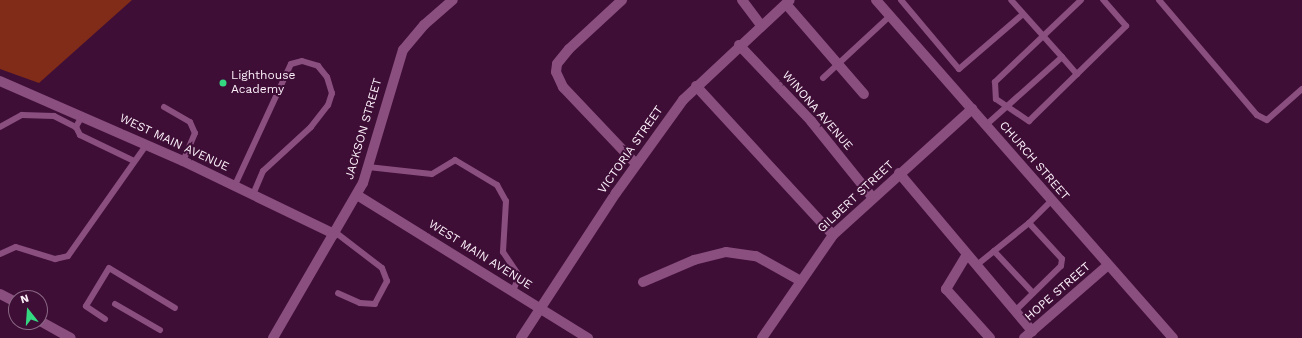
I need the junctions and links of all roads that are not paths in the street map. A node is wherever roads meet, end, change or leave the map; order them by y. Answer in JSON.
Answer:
{"nodes":[{"id":1,"x":453,"y":0,"type":"edge"},
{"id":2,"x":622,"y":0,"type":"edge"},
{"id":3,"x":742,"y":0,"type":"edge"},
{"id":4,"x":876,"y":0,"type":"edge"},
{"id":5,"x":901,"y":0,"type":"edge"},
{"id":6,"x":1011,"y":0,"type":"edge"},
{"id":7,"x":1081,"y":0,"type":"edge"},
{"id":8,"x":1103,"y":0,"type":"edge"},
{"id":9,"x":1159,"y":0,"type":"edge"},
{"id":10,"x":788,"y":2,"type":"edge"},
{"id":11,"x":1023,"y":14,"type":"junction"},
{"id":12,"x":890,"y":16,"type":"junction"},
{"id":13,"x":761,"y":25,"type":"junction"},
{"id":14,"x":1043,"y":36,"type":"junction"},
{"id":15,"x":738,"y":45,"type":"junction"},
{"id":16,"x":1062,"y":57,"type":"junction"},
{"id":17,"x":838,"y":63,"type":"junction"},
{"id":18,"x":1077,"y":74,"type":"junction"},
{"id":19,"x":823,"y":78,"type":"dead end"},
{"id":20,"x":0,"y":81,"type":"edge"},
{"id":21,"x":696,"y":86,"type":"junction"},
{"id":22,"x":1302,"y":89,"type":"edge"},
{"id":23,"x":864,"y":94,"type":"dead end"},
{"id":24,"x":1007,"y":105,"type":"junction"},
{"id":25,"x":164,"y":107,"type":"dead end"},
{"id":26,"x":972,"y":110,"type":"junction"},
{"id":27,"x":82,"y":116,"type":"junction"},
{"id":28,"x":986,"y":125,"type":"junction"},
{"id":29,"x":0,"y":127,"type":"edge"},
{"id":30,"x":76,"y":127,"type":"junction"},
{"id":31,"x":147,"y":144,"type":"junction"},
{"id":32,"x":183,"y":161,"type":"junction"},
{"id":33,"x":134,"y":162,"type":"junction"},
{"id":34,"x":636,"y":164,"type":"junction"},
{"id":35,"x":368,"y":167,"type":"junction"},
{"id":36,"x":899,"y":173,"type":"junction"},
{"id":37,"x":235,"y":185,"type":"junction"},
{"id":38,"x":253,"y":194,"type":"junction"},
{"id":39,"x":357,"y":195,"type":"junction"},
{"id":40,"x":872,"y":197,"type":"junction"},
{"id":41,"x":1052,"y":201,"type":"junction"},
{"id":42,"x":1028,"y":222,"type":"junction"},
{"id":43,"x":335,"y":233,"type":"junction"},
{"id":44,"x":833,"y":235,"type":"junction"},
{"id":45,"x":994,"y":251,"type":"junction"},
{"id":46,"x":0,"y":254,"type":"edge"},
{"id":47,"x":966,"y":256,"type":"junction"},
{"id":48,"x":978,"y":264,"type":"junction"},
{"id":49,"x":1108,"y":265,"type":"junction"},
{"id":50,"x":799,"y":280,"type":"junction"},
{"id":51,"x":643,"y":282,"type":"dead end"},
{"id":52,"x":513,"y":291,"type":"junction"},
{"id":53,"x":338,"y":293,"type":"dead end"},
{"id":54,"x":1033,"y":293,"type":"junction"},
{"id":55,"x":115,"y":304,"type":"dead end"},
{"id":56,"x":175,"y":308,"type":"dead end"},
{"id":57,"x":541,"y":308,"type":"junction"},
{"id":58,"x":1015,"y":311,"type":"junction"},
{"id":59,"x":105,"y":319,"type":"dead end"},
{"id":60,"x":48,"y":325,"type":"edge"},
{"id":61,"x":160,"y":330,"type":"dead end"},
{"id":62,"x":1028,"y":335,"type":"edge"},
{"id":63,"x":71,"y":338,"type":"edge"},
{"id":64,"x":273,"y":338,"type":"edge"},
{"id":65,"x":521,"y":338,"type":"edge"},
{"id":66,"x":588,"y":338,"type":"edge"},
{"id":67,"x":762,"y":338,"type":"edge"},
{"id":68,"x":990,"y":338,"type":"edge"},
{"id":69,"x":1173,"y":338,"type":"edge"}],
"edges":[{"from":1,"to":35,"type":"street","name":"JACKSON STREET"},
{"from":2,"to":34,"type":"street"},
{"from":3,"to":13,"type":"street"},
{"from":4,"to":12,"type":"street","name":"CHURCH STREET"},
{"from":5,"to":11,"type":"lane"},
{"from":6,"to":11,"type":"lane"},
{"from":7,"to":14,"type":"lane"},
{"from":8,"to":18,"type":"lane"},
{"from":9,"to":22,"type":"lane"},
{"from":10,"to":13,"type":"street","name":"VICTORIA STREET"},
{"from":10,"to":17,"type":"street"},
{"from":11,"to":14,"type":"lane"},
{"from":12,"to":17,"type":"lane"},
{"from":12,"to":26,"type":"street","name":"CHURCH STREET"},
{"from":13,"to":15,"type":"street","name":"VICTORIA STREET"},
{"from":14,"to":16,"type":"lane"},
{"from":14,"to":24,"type":"lane"},
{"from":15,"to":21,"type":"street","name":"VICTORIA STREET"},
{"from":15,"to":40,"type":"street","name":"WINONA AVENUE"},
{"from":16,"to":18,"type":"lane"},
{"from":16,"to":24,"type":"lane"},
{"from":17,"to":19,"type":"lane"},
{"from":17,"to":23,"type":"street"},
{"from":18,"to":24,"type":"lane"},
{"from":20,"to":27,"type":"street","name":"WEST MAIN AVENUE"},
{"from":21,"to":34,"type":"street","name":"VICTORIA STREET"},
{"from":21,"to":44,"type":"street"},
{"from":24,"to":28,"type":"lane"},
{"from":25,"to":32,"type":"lane"},
{"from":26,"to":28,"type":"street","name":"CHURCH STREET"},
{"from":26,"to":36,"type":"street","name":"GILBERT STREET"},
{"from":27,"to":30,"type":"lane"},
{"from":27,"to":31,"type":"street","name":"WEST MAIN AVENUE"},
{"from":28,"to":41,"type":"street","name":"CHURCH STREET"},
{"from":29,"to":30,"type":"lane"},
{"from":30,"to":33,"type":"lane"},
{"from":31,"to":32,"type":"street","name":"WEST MAIN AVENUE"},
{"from":31,"to":33,"type":"lane"},
{"from":32,"to":37,"type":"street","name":"WEST MAIN AVENUE"},
{"from":33,"to":46,"type":"lane"},
{"from":34,"to":57,"type":"street","name":"VICTORIA STREET"},
{"from":35,"to":39,"type":"street","name":"JACKSON STREET"},
{"from":35,"to":52,"type":"lane"},
{"from":36,"to":40,"type":"street","name":"GILBERT STREET"},
{"from":36,"to":47,"type":"street"},
{"from":37,"to":38,"type":"street","name":"WEST MAIN AVENUE"},
{"from":37,"to":38,"type":"lane"},
{"from":38,"to":43,"type":"street","name":"WEST MAIN AVENUE"},
{"from":39,"to":43,"type":"street","name":"JACKSON STREET"},
{"from":39,"to":52,"type":"street","name":"WEST MAIN AVENUE"},
{"from":40,"to":44,"type":"street","name":"GILBERT STREET"},
{"from":41,"to":42,"type":"lane"},
{"from":41,"to":49,"type":"street","name":"CHURCH STREET"},
{"from":42,"to":45,"type":"lane"},
{"from":42,"to":54,"type":"lane"},
{"from":43,"to":53,"type":"lane"},
{"from":43,"to":64,"type":"street","name":"JACKSON STREET"},
{"from":44,"to":50,"type":"street","name":"GILBERT STREET"},
{"from":45,"to":48,"type":"lane"},
{"from":45,"to":54,"type":"lane"},
{"from":47,"to":48,"type":"street"},
{"from":47,"to":68,"type":"street"},
{"from":48,"to":58,"type":"street"},
{"from":49,"to":62,"type":"street","name":"HOPE STREET"},
{"from":49,"to":69,"type":"street","name":"CHURCH STREET"},
{"from":50,"to":51,"type":"street"},
{"from":50,"to":67,"type":"street","name":"GILBERT STREET"},
{"from":52,"to":57,"type":"street","name":"WEST MAIN AVENUE"},
{"from":54,"to":58,"type":"lane"},
{"from":55,"to":61,"type":"lane"},
{"from":56,"to":59,"type":"lane"},
{"from":57,"to":65,"type":"street","name":"VICTORIA STREET"},
{"from":57,"to":66,"type":"street","name":"WEST MAIN AVENUE"},
{"from":58,"to":62,"type":"street"},
{"from":60,"to":63,"type":"street"}]}
